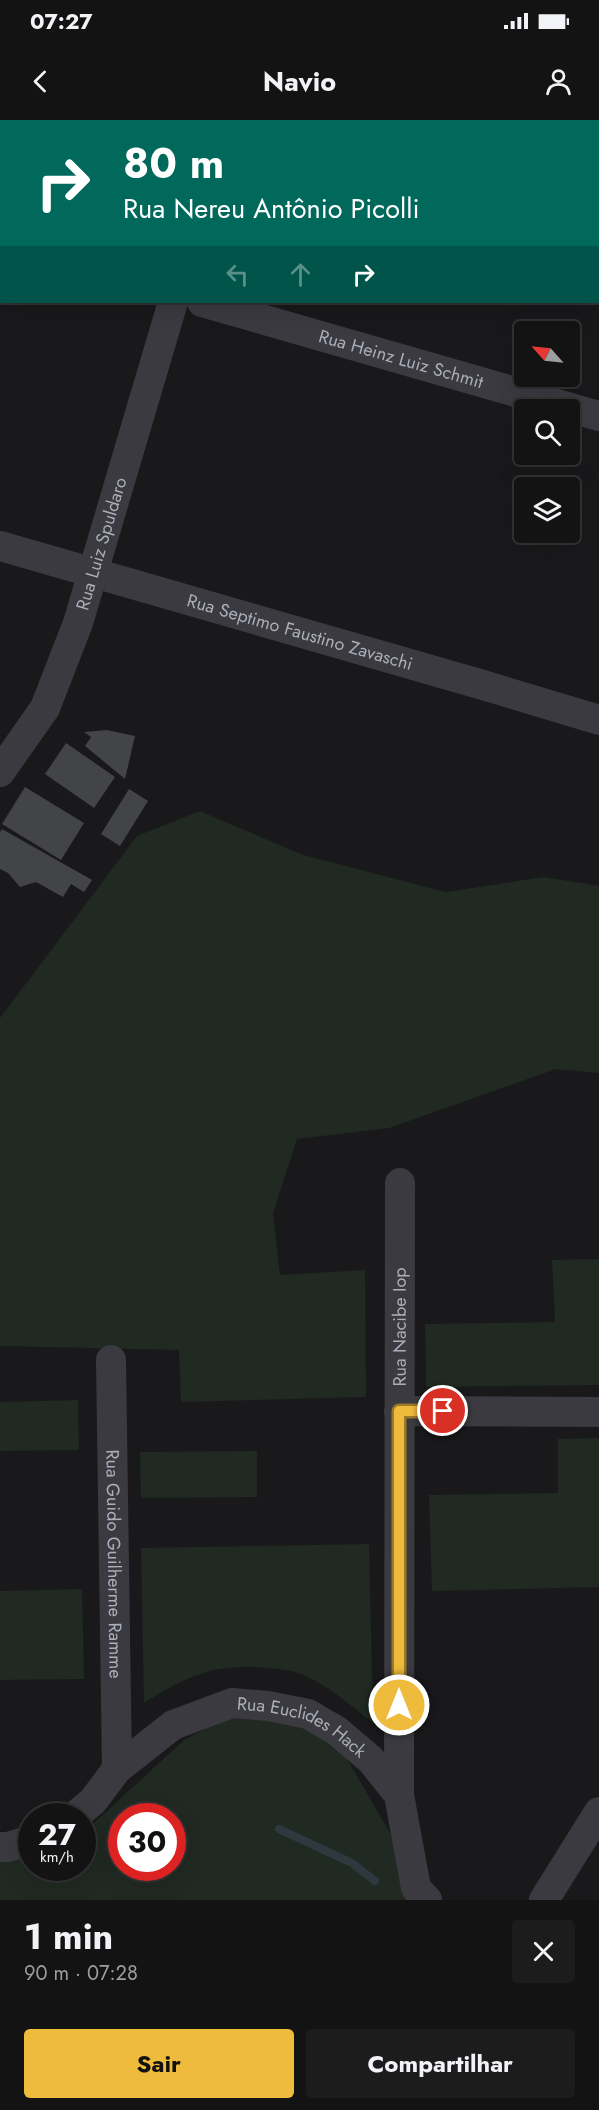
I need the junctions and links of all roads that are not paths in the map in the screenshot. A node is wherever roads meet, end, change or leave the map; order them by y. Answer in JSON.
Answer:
{"nodes":[{"id":1,"x":173,"y":303,"type":"edge"},
{"id":2,"x":205,"y":303,"type":"edge"},
{"id":3,"x":599,"y":416,"type":"edge"},
{"id":4,"x":0,"y":546,"type":"edge"},
{"id":5,"x":92,"y":573,"type":"junction"},
{"id":6,"x":599,"y":720,"type":"edge"},
{"id":7,"x":0,"y":772,"type":"edge"},
{"id":8,"x":400,"y":1183,"type":"dead end"},
{"id":9,"x":111,"y":1360,"type":"dead end"},
{"id":10,"x":399,"y":1411,"type":"junction"},
{"id":11,"x":599,"y":1412,"type":"edge"},
{"id":12,"x":117,"y":1769,"type":"junction"},
{"id":13,"x":399,"y":1796,"type":"junction"},
{"id":14,"x":91,"y":1803,"type":"edge"},
{"id":15,"x":599,"y":1812,"type":"edge"},
{"id":16,"x":18,"y":1844,"type":"edge"},
{"id":17,"x":0,"y":1847,"type":"edge"},
{"id":18,"x":427,"y":1900,"type":"edge"},
{"id":19,"x":544,"y":1900,"type":"edge"}],
"edges":[{"from":1,"to":5,"type":"street","name":"Rua Luiz Spuldaro"},
{"from":2,"to":3,"type":"street","name":"Rua Heinz Luiz Schmit"},
{"from":4,"to":5,"type":"street","name":"Rua Septimo Faustino Zavaschi"},
{"from":5,"to":6,"type":"street","name":"Rua Septimo Faustino Zavaschi"},
{"from":5,"to":7,"type":"street","name":"Rua Luiz Spuldaro"},
{"from":8,"to":10,"type":"street","name":"Rua Nacibe Iop"},
{"from":9,"to":12,"type":"street","name":"Rua Guido Guilherme Ramme"},
{"from":10,"to":11,"type":"street"},
{"from":10,"to":13,"type":"street","name":"Rua Nacibe Iop"},
{"from":12,"to":13,"type":"street","name":"Rua Euclides Hack"},
{"from":12,"to":14,"type":"street","name":"Rua Euclides Hack"},
{"from":13,"to":18,"type":"street","name":"Rua Euclides Hack"},
{"from":15,"to":19,"type":"street"},
{"from":16,"to":17,"type":"street"}]}
